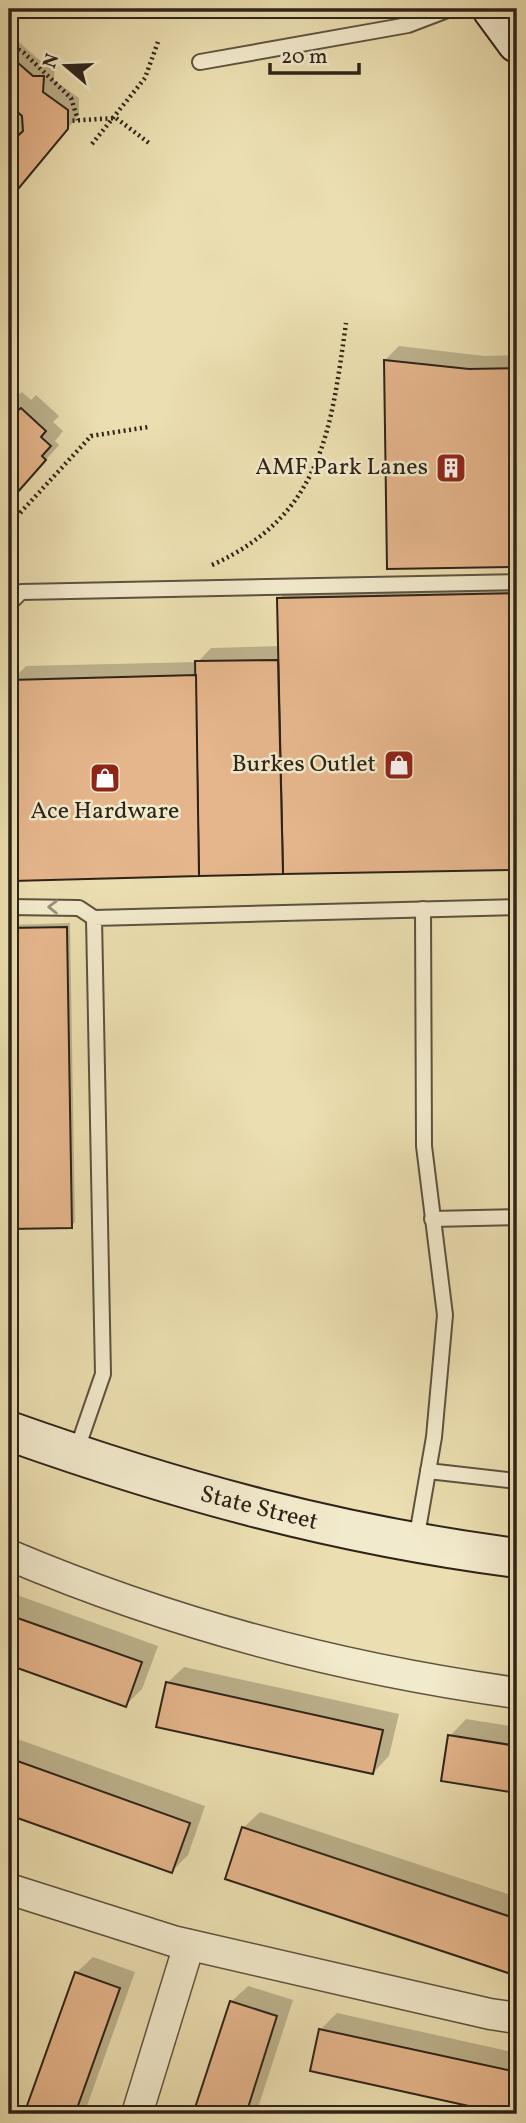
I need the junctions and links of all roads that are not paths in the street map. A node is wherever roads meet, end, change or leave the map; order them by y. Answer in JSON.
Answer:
{"nodes":[{"id":1,"x":450,"y":9,"type":"edge"},
{"id":2,"x":492,"y":9,"type":"edge"},
{"id":3,"x":517,"y":43,"type":"edge"},
{"id":4,"x":200,"y":62,"type":"dead end"},
{"id":5,"x":517,"y":582,"type":"edge"},
{"id":6,"x":9,"y":604,"type":"edge"},
{"id":7,"x":517,"y":906,"type":"edge"},
{"id":8,"x":9,"y":907,"type":"edge"},
{"id":9,"x":424,"y":909,"type":"junction"},
{"id":10,"x":94,"y":918,"type":"junction"},
{"id":11,"x":517,"y":1217,"type":"edge"},
{"id":12,"x":432,"y":1219,"type":"junction"},
{"id":13,"x":9,"y":1431,"type":"edge"},
{"id":14,"x":75,"y":1454,"type":"junction"},
{"id":15,"x":428,"y":1471,"type":"junction"},
{"id":16,"x":517,"y":1481,"type":"edge"},
{"id":17,"x":416,"y":1544,"type":"junction"},
{"id":18,"x":9,"y":1555,"type":"edge"},
{"id":19,"x":517,"y":1558,"type":"edge"},
{"id":20,"x":517,"y":1693,"type":"edge"},
{"id":21,"x":9,"y":1889,"type":"edge"},
{"id":22,"x":189,"y":1945,"type":"junction"},
{"id":23,"x":517,"y":2018,"type":"edge"},
{"id":24,"x":137,"y":2114,"type":"edge"}],
"edges":[{"from":1,"to":4,"type":"lane"},
{"from":2,"to":3,"type":"main road"},
{"from":5,"to":6,"type":"lane"},
{"from":7,"to":9,"type":"lane"},
{"from":10,"to":8,"type":"lane","one_way":true},
{"from":9,"to":10,"type":"lane"},
{"from":9,"to":12,"type":"lane"},
{"from":10,"to":14,"type":"lane"},
{"from":11,"to":12,"type":"lane"},
{"from":12,"to":15,"type":"lane"},
{"from":13,"to":14,"type":"main road","name":"State Street"},
{"from":14,"to":17,"type":"main road","name":"State Street"},
{"from":15,"to":16,"type":"lane"},
{"from":15,"to":17,"type":"lane"},
{"from":17,"to":19,"type":"main road","name":"State Street"},
{"from":18,"to":20,"type":"street"},
{"from":21,"to":22,"type":"street"},
{"from":22,"to":23,"type":"street"},
{"from":22,"to":24,"type":"street"}]}
